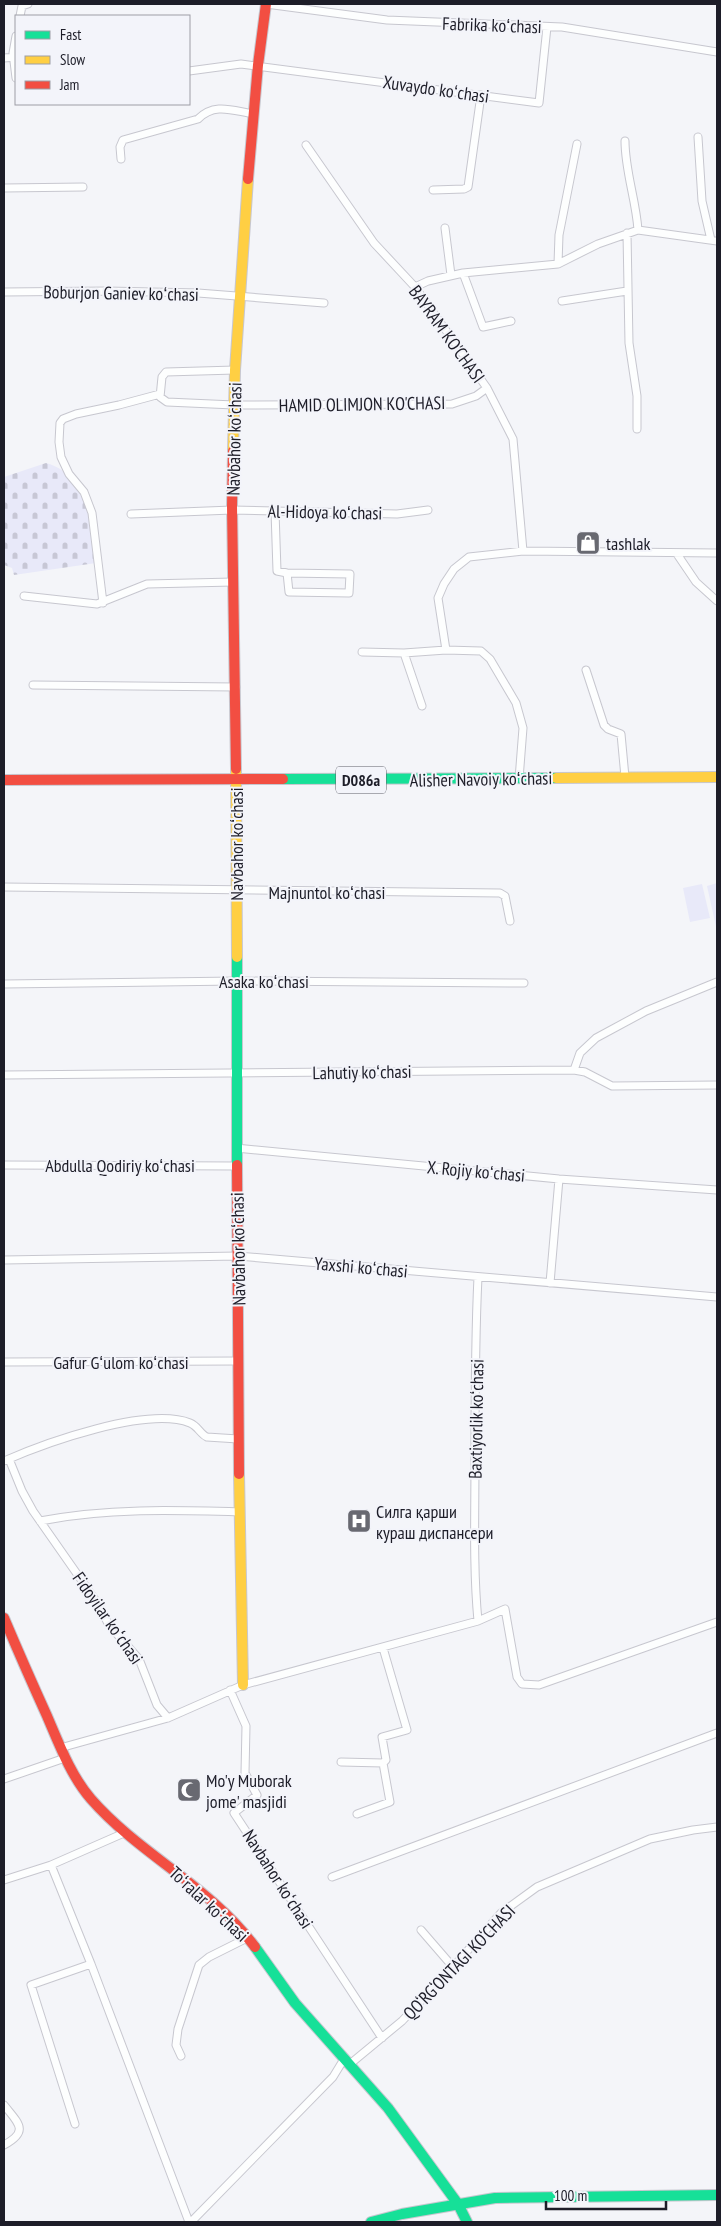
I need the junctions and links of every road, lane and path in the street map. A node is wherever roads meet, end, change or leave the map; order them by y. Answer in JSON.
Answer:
{"nodes":[{"id":1,"x":28,"y":4,"type":"edge"},
{"id":2,"x":266,"y":4,"type":"edge"},
{"id":3,"x":20,"y":15,"type":"edge"},
{"id":4,"x":547,"y":27,"type":"junction"},
{"id":5,"x":15,"y":40,"type":"edge"},
{"id":6,"x":717,"y":52,"type":"edge"},
{"id":7,"x":15,"y":57,"type":"edge"},
{"id":8,"x":4,"y":58,"type":"edge"},
{"id":9,"x":258,"y":65,"type":"junction"},
{"id":10,"x":190,"y":71,"type":"edge"},
{"id":11,"x":480,"y":95,"type":"junction"},
{"id":12,"x":254,"y":114,"type":"junction"},
{"id":13,"x":698,"y":137,"type":"dead end"},
{"id":14,"x":624,"y":141,"type":"dead end"},
{"id":15,"x":577,"y":144,"type":"dead end"},
{"id":16,"x":306,"y":145,"type":"dead end"},
{"id":17,"x":121,"y":160,"type":"dead end"},
{"id":18,"x":4,"y":188,"type":"edge"},
{"id":19,"x":82,"y":188,"type":"dead end"},
{"id":20,"x":432,"y":190,"type":"dead end"},
{"id":21,"x":445,"y":228,"type":"dead end"},
{"id":22,"x":638,"y":230,"type":"junction"},
{"id":23,"x":627,"y":233,"type":"junction"},
{"id":24,"x":714,"y":241,"type":"edge"},
{"id":25,"x":558,"y":264,"type":"junction"},
{"id":26,"x":463,"y":273,"type":"junction"},
{"id":27,"x":451,"y":275,"type":"junction"},
{"id":28,"x":415,"y":287,"type":"junction"},
{"id":29,"x":627,"y":291,"type":"junction"},
{"id":30,"x":4,"y":292,"type":"edge"},
{"id":31,"x":239,"y":296,"type":"junction"},
{"id":32,"x":562,"y":301,"type":"dead end"},
{"id":33,"x":324,"y":303,"type":"dead end"},
{"id":34,"x":511,"y":321,"type":"dead end"},
{"id":35,"x":236,"y":370,"type":"junction"},
{"id":36,"x":487,"y":388,"type":"junction"},
{"id":37,"x":160,"y":394,"type":"junction"},
{"id":38,"x":234,"y":405,"type":"junction"},
{"id":39,"x":637,"y":429,"type":"dead end"},
{"id":40,"x":232,"y":510,"type":"junction"},
{"id":41,"x":428,"y":510,"type":"dead end"},
{"id":42,"x":275,"y":511,"type":"junction"},
{"id":43,"x":131,"y":514,"type":"dead end"},
{"id":44,"x":523,"y":551,"type":"junction"},
{"id":45,"x":717,"y":553,"type":"edge"},
{"id":46,"x":677,"y":554,"type":"junction"},
{"id":47,"x":287,"y":573,"type":"junction"},
{"id":48,"x":234,"y":582,"type":"junction"},
{"id":49,"x":24,"y":596,"type":"dead end"},
{"id":50,"x":717,"y":601,"type":"edge"},
{"id":51,"x":103,"y":603,"type":"junction"},
{"id":52,"x":446,"y":650,"type":"junction"},
{"id":53,"x":362,"y":652,"type":"dead end"},
{"id":54,"x":404,"y":653,"type":"junction"},
{"id":55,"x":586,"y":670,"type":"dead end"},
{"id":56,"x":33,"y":685,"type":"dead end"},
{"id":57,"x":236,"y":686,"type":"junction"},
{"id":58,"x":422,"y":706,"type":"dead end"},
{"id":59,"x":624,"y":777,"type":"junction"},
{"id":60,"x":717,"y":777,"type":"edge"},
{"id":61,"x":519,"y":779,"type":"junction"},
{"id":62,"x":4,"y":780,"type":"edge"},
{"id":63,"x":235,"y":780,"type":"junction"},
{"id":64,"x":4,"y":887,"type":"edge"},
{"id":65,"x":236,"y":891,"type":"junction"},
{"id":66,"x":510,"y":921,"type":"dead end"},
{"id":67,"x":237,"y":980,"type":"junction"},
{"id":68,"x":717,"y":982,"type":"edge"},
{"id":69,"x":524,"y":983,"type":"dead end"},
{"id":70,"x":4,"y":984,"type":"edge"},
{"id":71,"x":574,"y":1070,"type":"junction"},
{"id":72,"x":236,"y":1073,"type":"junction"},
{"id":73,"x":4,"y":1075,"type":"edge"},
{"id":74,"x":717,"y":1085,"type":"edge"},
{"id":75,"x":236,"y":1148,"type":"junction"},
{"id":76,"x":4,"y":1165,"type":"edge"},
{"id":77,"x":237,"y":1166,"type":"junction"},
{"id":78,"x":559,"y":1179,"type":"junction"},
{"id":79,"x":717,"y":1190,"type":"edge"},
{"id":80,"x":238,"y":1256,"type":"junction"},
{"id":81,"x":4,"y":1260,"type":"edge"},
{"id":82,"x":478,"y":1277,"type":"junction"},
{"id":83,"x":550,"y":1283,"type":"junction"},
{"id":84,"x":717,"y":1297,"type":"edge"},
{"id":85,"x":238,"y":1361,"type":"junction"},
{"id":86,"x":4,"y":1362,"type":"edge"},
{"id":87,"x":238,"y":1439,"type":"junction"},
{"id":88,"x":6,"y":1460,"type":"edge"},
{"id":89,"x":240,"y":1512,"type":"junction"},
{"id":90,"x":40,"y":1521,"type":"junction"},
{"id":91,"x":4,"y":1618,"type":"edge"},
{"id":92,"x":478,"y":1621,"type":"junction"},
{"id":93,"x":717,"y":1622,"type":"edge"},
{"id":94,"x":383,"y":1648,"type":"junction"},
{"id":95,"x":242,"y":1685,"type":"junction"},
{"id":96,"x":230,"y":1690,"type":"junction"},
{"id":97,"x":168,"y":1718,"type":"junction"},
{"id":98,"x":717,"y":1732,"type":"edge"},
{"id":99,"x":60,"y":1748,"type":"junction"},
{"id":100,"x":65,"y":1758,"type":"junction"},
{"id":101,"x":341,"y":1762,"type":"dead end"},
{"id":102,"x":383,"y":1763,"type":"junction"},
{"id":103,"x":4,"y":1779,"type":"edge"},
{"id":104,"x":357,"y":1814,"type":"dead end"},
{"id":105,"x":717,"y":1827,"type":"edge"},
{"id":106,"x":124,"y":1833,"type":"junction"},
{"id":107,"x":51,"y":1864,"type":"junction"},
{"id":108,"x":332,"y":1878,"type":"dead end"},
{"id":109,"x":4,"y":1880,"type":"edge"},
{"id":110,"x":421,"y":1930,"type":"dead end"},
{"id":111,"x":248,"y":1938,"type":"junction"},
{"id":112,"x":91,"y":1964,"type":"junction"},
{"id":113,"x":453,"y":1967,"type":"junction"},
{"id":114,"x":382,"y":2038,"type":"junction"},
{"id":115,"x":181,"y":2056,"type":"dead end"},
{"id":116,"x":347,"y":2062,"type":"junction"},
{"id":117,"x":4,"y":2104,"type":"edge"},
{"id":118,"x":75,"y":2124,"type":"dead end"},
{"id":119,"x":4,"y":2145,"type":"edge"},
{"id":120,"x":717,"y":2195,"type":"edge"},
{"id":121,"x":458,"y":2204,"type":"junction"},
{"id":122,"x":190,"y":2222,"type":"edge"},
{"id":123,"x":371,"y":2222,"type":"edge"},
{"id":124,"x":467,"y":2222,"type":"edge"}],
"edges":[{"from":1,"to":3,"type":"street"},
{"from":2,"to":4,"type":"street","name":"Fabrika koʻchasi"},
{"from":2,"to":9,"type":"main road","name":"Navbahor koʻchasi"},
{"from":4,"to":6,"type":"street","name":"Fabrika koʻchasi"},
{"from":4,"to":11,"type":"street","name":"Xuvaydo koʻchasi"},
{"from":5,"to":7,"type":"street"},
{"from":7,"to":8,"type":"street"},
{"from":9,"to":10,"type":"street","name":"Xuvaydo koʻchasi"},
{"from":9,"to":11,"type":"street","name":"Xuvaydo koʻchasi"},
{"from":9,"to":12,"type":"main road","name":"Navbahor koʻchasi"},
{"from":11,"to":20,"type":"street"},
{"from":12,"to":17,"type":"street"},
{"from":12,"to":31,"type":"main road","name":"Navbahor koʻchasi"},
{"from":13,"to":24,"type":"street"},
{"from":14,"to":22,"type":"street"},
{"from":15,"to":25,"type":"street"},
{"from":16,"to":28,"type":"street","name":"BAYRAM KO'CHASI"},
{"from":18,"to":19,"type":"street"},
{"from":21,"to":27,"type":"street"},
{"from":22,"to":23,"type":"street"},
{"from":22,"to":24,"type":"street"},
{"from":23,"to":25,"type":"street"},
{"from":23,"to":29,"type":"street"},
{"from":25,"to":26,"type":"street"},
{"from":26,"to":27,"type":"street"},
{"from":26,"to":34,"type":"street"},
{"from":27,"to":28,"type":"street"},
{"from":28,"to":36,"type":"street","name":"BAYRAM KO'CHASI"},
{"from":29,"to":32,"type":"street"},
{"from":29,"to":39,"type":"street"},
{"from":30,"to":31,"type":"street","name":"Boburjon Ganiev koʻchasi"},
{"from":31,"to":33,"type":"street","name":"Boburjon Ganiev koʻchasi"},
{"from":31,"to":35,"type":"main road","name":"Navbahor koʻchasi"},
{"from":35,"to":37,"type":"street"},
{"from":35,"to":38,"type":"main road","name":"Navbahor koʻchasi"},
{"from":36,"to":38,"type":"street","name":"HAMID OLIMJON KO'CHASI"},
{"from":36,"to":44,"type":"street","name":"BAYRAM KO'CHASI"},
{"from":37,"to":38,"type":"street","name":"HAMID OLIMJON KO'CHASI"},
{"from":37,"to":51,"type":"street"},
{"from":38,"to":40,"type":"main road","name":"Navbahor koʻchasi"},
{"from":40,"to":42,"type":"street","name":"Al-Hidoya koʻchasi"},
{"from":40,"to":43,"type":"street","name":"Al-Hidoya koʻchasi"},
{"from":40,"to":48,"type":"main road","name":"Navbahor koʻchasi"},
{"from":41,"to":42,"type":"street","name":"Al-Hidoya koʻchasi"},
{"from":42,"to":47,"type":"street"},
{"from":44,"to":46,"type":"street"},
{"from":44,"to":52,"type":"street"},
{"from":45,"to":46,"type":"street"},
{"from":46,"to":50,"type":"street"},
{"from":47,"to":47,"type":"street"},
{"from":48,"to":51,"type":"street"},
{"from":48,"to":57,"type":"main road","name":"Navbahor koʻchasi"},
{"from":49,"to":51,"type":"street"},
{"from":52,"to":54,"type":"street"},
{"from":52,"to":61,"type":"street"},
{"from":53,"to":54,"type":"street"},
{"from":54,"to":58,"type":"street"},
{"from":55,"to":59,"type":"street"},
{"from":56,"to":57,"type":"street"},
{"from":57,"to":63,"type":"main road","name":"Navbahor koʻchasi"},
{"from":59,"to":60,"type":"main road","name":"Alisher Navoiy koʻchasi","number":"D086a"},
{"from":59,"to":61,"type":"main road","name":"Alisher Navoiy koʻchasi","number":"D086a"},
{"from":61,"to":63,"type":"main road","name":"Alisher Navoiy koʻchasi","number":"D086a"},
{"from":62,"to":63,"type":"main road","name":"Alisher Navoiy koʻchasi","number":"D086a"},
{"from":63,"to":65,"type":"main road","name":"Navbahor koʻchasi"},
{"from":64,"to":65,"type":"street","name":"Majnuntol koʻchasi"},
{"from":65,"to":66,"type":"street","name":"Majnuntol koʻchasi"},
{"from":65,"to":67,"type":"main road","name":"Navbahor koʻchasi"},
{"from":67,"to":69,"type":"street","name":"Asaka koʻchasi"},
{"from":67,"to":70,"type":"street","name":"Asaka koʻchasi"},
{"from":67,"to":72,"type":"main road","name":"Navbahor koʻchasi"},
{"from":68,"to":71,"type":"street"},
{"from":71,"to":72,"type":"street","name":"Lahutiy koʻchasi"},
{"from":71,"to":74,"type":"street","name":"Lahutiy koʻchasi"},
{"from":72,"to":73,"type":"street","name":"Lahutiy koʻchasi"},
{"from":72,"to":75,"type":"main road","name":"Navbahor koʻchasi"},
{"from":75,"to":77,"type":"main road","name":"Navbahor koʻchasi"},
{"from":75,"to":78,"type":"street","name":"X. Rojiy koʻchasi"},
{"from":76,"to":77,"type":"street","name":"Abdulla Qodiriy koʻchasi"},
{"from":77,"to":80,"type":"main road","name":"Navbahor koʻchasi"},
{"from":78,"to":79,"type":"street","name":"X. Rojiy koʻchasi"},
{"from":78,"to":83,"type":"street"},
{"from":80,"to":81,"type":"street","name":"Yaxshi koʻchasi"},
{"from":80,"to":82,"type":"street","name":"Yaxshi koʻchasi"},
{"from":80,"to":85,"type":"main road","name":"Navbahor koʻchasi"},
{"from":82,"to":83,"type":"street","name":"Yaxshi koʻchasi"},
{"from":82,"to":92,"type":"street","name":"Baxtiyorlik koʻchasi"},
{"from":83,"to":84,"type":"street","name":"Yaxshi koʻchasi"},
{"from":85,"to":86,"type":"street","name":"Gafur Gʻulom koʻchasi"},
{"from":85,"to":87,"type":"main road","name":"Navbahor koʻchasi"},
{"from":87,"to":88,"type":"street"},
{"from":87,"to":89,"type":"main road","name":"Navbahor koʻchasi"},
{"from":88,"to":90,"type":"street","name":"Fidoyilar koʻchasi"},
{"from":89,"to":90,"type":"street"},
{"from":89,"to":95,"type":"main road","name":"Navbahor koʻchasi"},
{"from":90,"to":97,"type":"street","name":"Fidoyilar koʻchasi"},
{"from":91,"to":99,"type":"main road","name":"Toʻralar koʻchasi"},
{"from":92,"to":93,"type":"street"},
{"from":92,"to":94,"type":"street"},
{"from":94,"to":95,"type":"street"},
{"from":94,"to":102,"type":"street"},
{"from":95,"to":96,"type":"street"},
{"from":96,"to":97,"type":"street"},
{"from":96,"to":114,"type":"street","name":"Navbahor koʻchasi"},
{"from":97,"to":99,"type":"street"},
{"from":98,"to":108,"type":"street"},
{"from":99,"to":100,"type":"main road","name":"Toʻralar koʻchasi"},
{"from":100,"to":103,"type":"street"},
{"from":100,"to":106,"type":"main road","name":"Toʻralar koʻchasi"},
{"from":101,"to":102,"type":"street"},
{"from":102,"to":104,"type":"street"},
{"from":105,"to":113,"type":"street","name":"QO‘RG‘ONTAGI KO‘CHASI"},
{"from":106,"to":107,"type":"street"},
{"from":106,"to":111,"type":"main road","name":"Toʻralar koʻchasi"},
{"from":107,"to":109,"type":"street"},
{"from":107,"to":112,"type":"street"},
{"from":110,"to":113,"type":"street"},
{"from":111,"to":115,"type":"street"},
{"from":111,"to":116,"type":"main road","name":"Toʻralar koʻchasi"},
{"from":112,"to":118,"type":"street"},
{"from":112,"to":122,"type":"street"},
{"from":113,"to":114,"type":"street","name":"QO‘RG‘ONTAGI KO‘CHASI"},
{"from":114,"to":116,"type":"street","name":"QO‘RG‘ONTAGI KO‘CHASI"},
{"from":116,"to":121,"type":"main road","name":"Toʻralar koʻchasi"},
{"from":116,"to":122,"type":"street","name":"QO‘RG‘ONTAGI KO‘CHASI"},
{"from":117,"to":119,"type":"street"},
{"from":120,"to":121,"type":"main road"},
{"from":121,"to":123,"type":"main road"},
{"from":121,"to":124,"type":"main road","name":"Toʻralar koʻchasi"}]}
